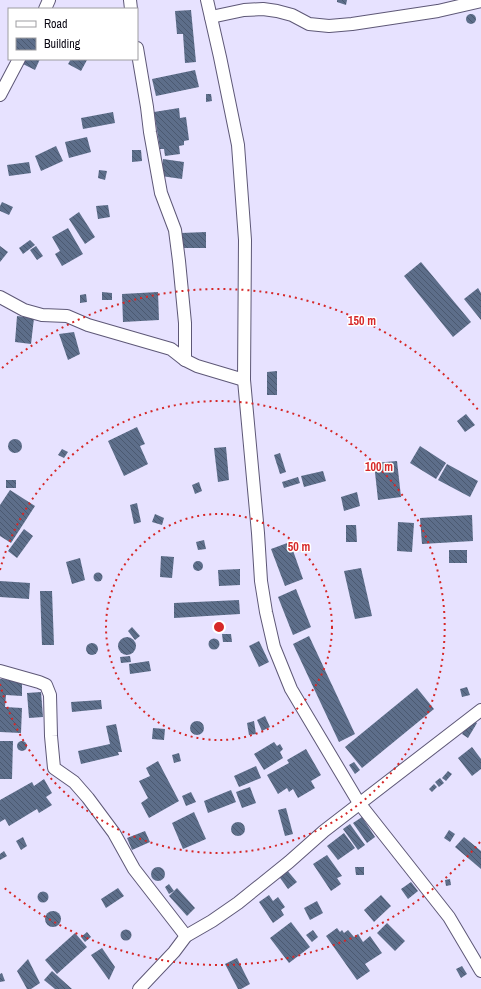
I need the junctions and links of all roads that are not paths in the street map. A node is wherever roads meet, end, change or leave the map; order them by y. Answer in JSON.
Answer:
{"nodes":[{"id":1,"x":207,"y":0,"type":"edge"},
{"id":2,"x":481,"y":1,"type":"edge"},
{"id":3,"x":211,"y":17,"type":"junction"},
{"id":4,"x":138,"y":54,"type":"edge"},
{"id":5,"x":18,"y":60,"type":"edge"},
{"id":6,"x":0,"y":95,"type":"edge"},
{"id":7,"x":0,"y":297,"type":"edge"},
{"id":8,"x":185,"y":360,"type":"junction"},
{"id":9,"x":244,"y":380,"type":"junction"},
{"id":10,"x":0,"y":671,"type":"edge"},
{"id":11,"x":481,"y":710,"type":"edge"},
{"id":12,"x":359,"y":803,"type":"junction"},
{"id":13,"x":186,"y":936,"type":"junction"},
{"id":14,"x":481,"y":971,"type":"edge"},
{"id":15,"x":139,"y":989,"type":"edge"}],
"edges":[{"from":1,"to":3,"type":"street"},
{"from":2,"to":3,"type":"street"},
{"from":3,"to":9,"type":"street"},
{"from":4,"to":8,"type":"street"},
{"from":5,"to":6,"type":"street"},
{"from":7,"to":8,"type":"street"},
{"from":8,"to":9,"type":"street"},
{"from":9,"to":12,"type":"street"},
{"from":10,"to":13,"type":"street"},
{"from":11,"to":12,"type":"street"},
{"from":12,"to":13,"type":"street"},
{"from":12,"to":14,"type":"street"},
{"from":13,"to":15,"type":"street"}]}
